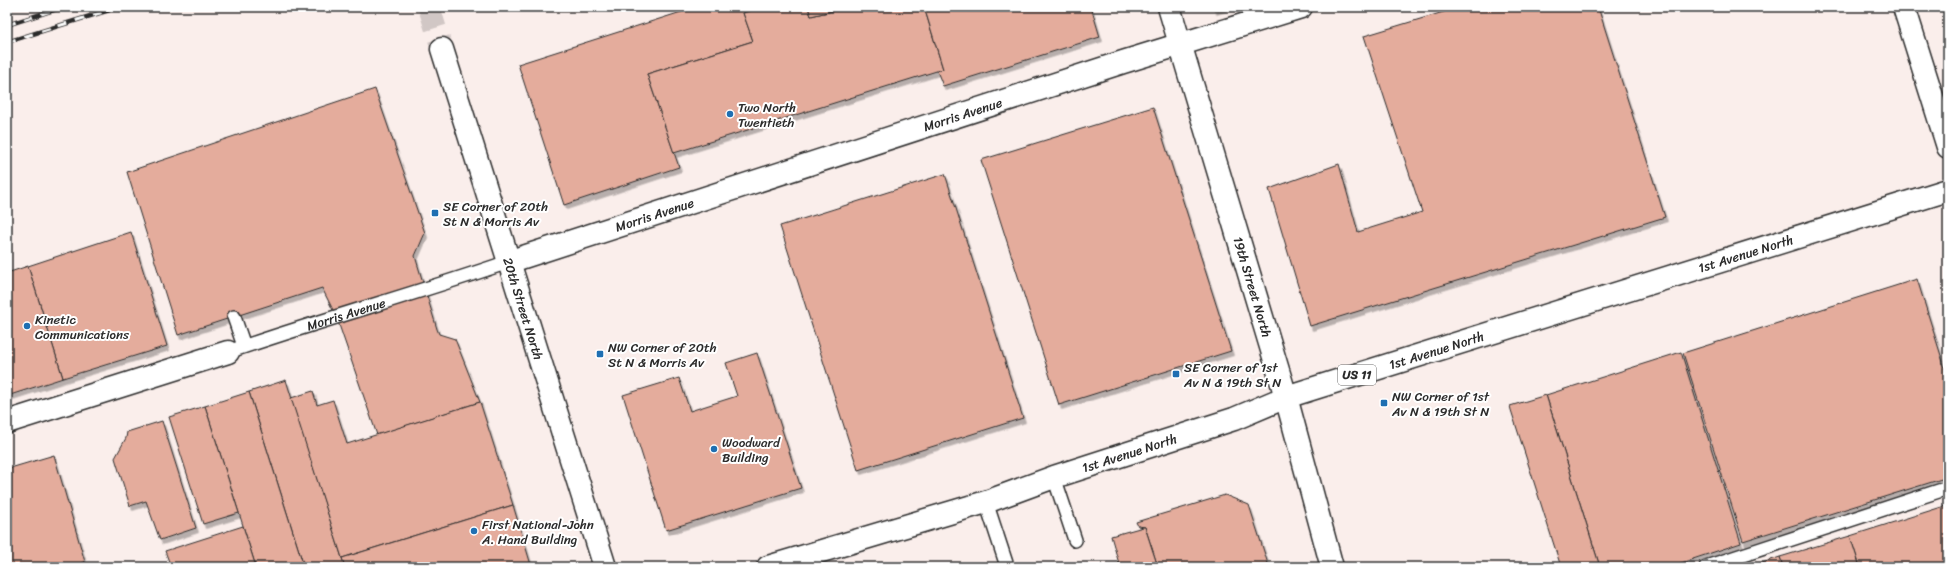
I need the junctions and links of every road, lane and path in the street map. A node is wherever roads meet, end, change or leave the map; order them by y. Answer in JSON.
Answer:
{"nodes":[{"id":1,"x":1169,"y":7,"type":"edge"},
{"id":2,"x":1301,"y":7,"type":"edge"},
{"id":3,"x":1904,"y":7,"type":"edge"},
{"id":4,"x":1181,"y":44,"type":"junction"},
{"id":5,"x":442,"y":49,"type":"tunnel mouth"},
{"id":6,"x":1948,"y":148,"type":"edge"},
{"id":7,"x":1948,"y":190,"type":"edge"},
{"id":8,"x":508,"y":262,"type":"junction"},
{"id":9,"x":234,"y":317,"type":"dead end"},
{"id":10,"x":236,"y":349,"type":"junction"},
{"id":11,"x":1286,"y":397,"type":"junction"},
{"id":12,"x":7,"y":422,"type":"edge"},
{"id":13,"x":1054,"y":477,"type":"junction"},
{"id":14,"x":1948,"y":488,"type":"edge"},
{"id":15,"x":986,"y":502,"type":"junction"},
{"id":16,"x":1075,"y":540,"type":"dead end"},
{"id":17,"x":1006,"y":563,"type":"dead end"},
{"id":18,"x":605,"y":567,"type":"edge"},
{"id":19,"x":768,"y":567,"type":"edge"},
{"id":20,"x":1332,"y":567,"type":"edge"},
{"id":21,"x":1706,"y":567,"type":"edge"}],
"edges":[{"from":1,"to":4,"type":"main road","name":"19th Street North"},
{"from":2,"to":4,"type":"main road","name":"Morris Avenue"},
{"from":3,"to":6,"type":"main road"},
{"from":4,"to":8,"type":"main road","name":"Morris Avenue"},
{"from":4,"to":11,"type":"main road","name":"19th Street North"},
{"from":5,"to":8,"type":"main road","name":"20th Street North"},
{"from":7,"to":11,"type":"main road","name":"1st Avenue North","number":"US 11"},
{"from":8,"to":10,"type":"lane","name":"Morris Avenue"},
{"from":8,"to":18,"type":"main road","name":"20th Street North"},
{"from":9,"to":10,"type":"lane"},
{"from":10,"to":12,"type":"main road","name":"Morris Avenue"},
{"from":11,"to":13,"type":"main road","name":"1st Avenue North","number":"US 11"},
{"from":11,"to":20,"type":"main road","name":"19th Street North"},
{"from":13,"to":15,"type":"main road","name":"1st Avenue North","number":"US 11"},
{"from":13,"to":16,"type":"lane"},
{"from":14,"to":21,"type":"lane"},
{"from":15,"to":17,"type":"lane"},
{"from":15,"to":19,"type":"main road","name":"1st Avenue North","number":"US 11"}]}
